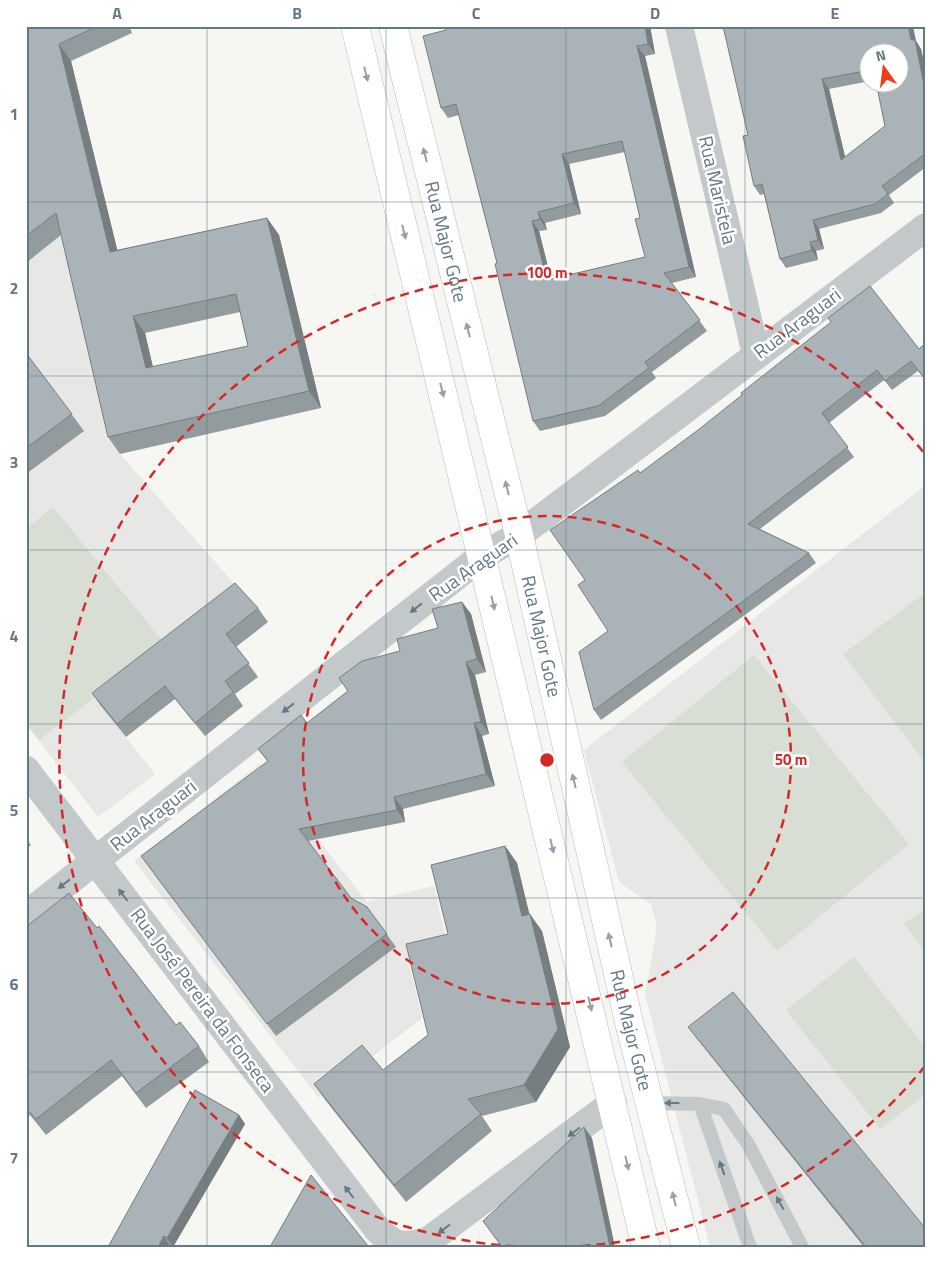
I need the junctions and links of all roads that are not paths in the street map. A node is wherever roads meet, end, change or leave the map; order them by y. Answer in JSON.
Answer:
{"nodes":[{"id":1,"x":355,"y":26,"type":"edge"},
{"id":2,"x":393,"y":26,"type":"edge"},
{"id":3,"x":679,"y":26,"type":"edge"},
{"id":4,"x":926,"y":227,"type":"edge"},
{"id":5,"x":756,"y":354,"type":"junction"},
{"id":6,"x":519,"y":535,"type":"junction"},
{"id":7,"x":482,"y":556,"type":"junction"},
{"id":8,"x":26,"y":770,"type":"edge"},
{"id":9,"x":96,"y":860,"type":"junction"},
{"id":10,"x":26,"y":914,"type":"edge"},
{"id":11,"x":613,"y":1103,"type":"junction"},
{"id":12,"x":650,"y":1103,"type":"junction"},
{"id":13,"x":700,"y":1104,"type":"junction"},
{"id":14,"x":646,"y":1247,"type":"edge"},
{"id":15,"x":686,"y":1247,"type":"edge"},
{"id":16,"x":750,"y":1247,"type":"edge"},
{"id":17,"x":802,"y":1247,"type":"edge"}],
"edges":[{"from":1,"to":7,"type":"main road","name":"Rua Major Gote","one_way":true},
{"from":6,"to":2,"type":"main road","name":"Rua Major Gote","one_way":true},
{"from":3,"to":5,"type":"street","name":"Rua Maristela"},
{"from":4,"to":5,"type":"street","name":"Rua Araguari"},
{"from":5,"to":6,"type":"street","name":"Rua Araguari"},
{"from":6,"to":7,"type":"street","name":"Rua Araguari"},
{"from":12,"to":6,"type":"main road","name":"Rua Major Gote","one_way":true},
{"from":7,"to":9,"type":"street","name":"Rua Araguari","one_way":true},
{"from":7,"to":11,"type":"main road","name":"Rua Major Gote","one_way":true},
{"from":8,"to":9,"type":"street","name":"Rua José Pereira da Fonseca"},
{"from":9,"to":10,"type":"street","name":"Rua Araguari","one_way":true},
{"from":11,"to":9,"type":"street","name":"Rua José Pereira da Fonseca","one_way":true},
{"from":11,"to":14,"type":"main road","name":"Rua Major Gote","one_way":true},
{"from":13,"to":12,"type":"lane","one_way":true},
{"from":15,"to":12,"type":"main road","name":"Rua Major Gote","one_way":true},
{"from":16,"to":13,"type":"lane","one_way":true},
{"from":17,"to":13,"type":"lane","one_way":true}]}
